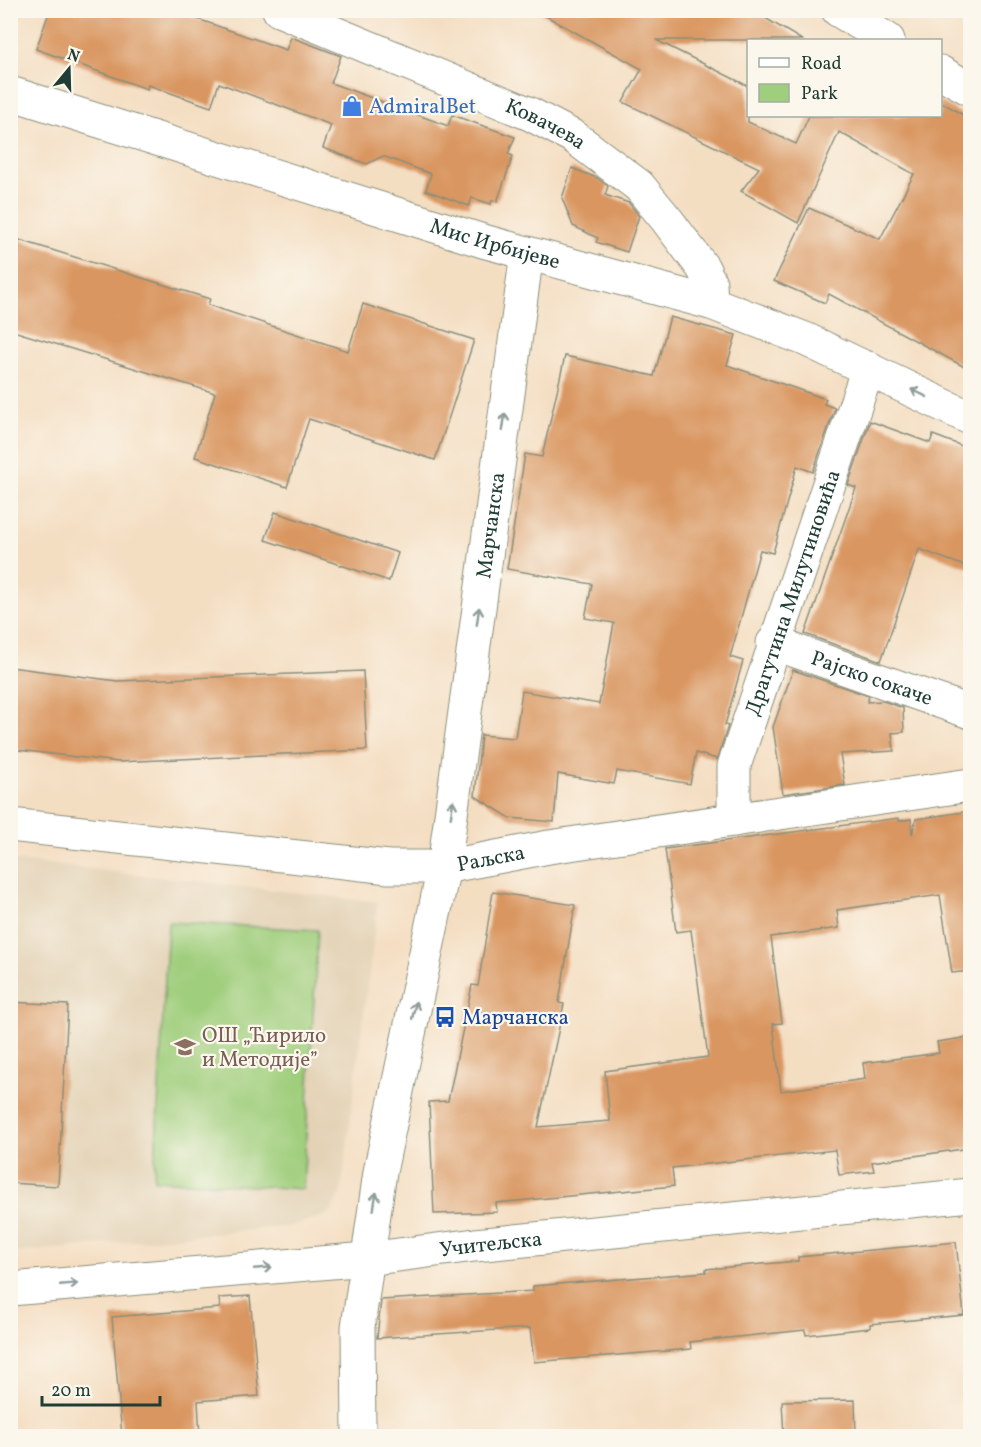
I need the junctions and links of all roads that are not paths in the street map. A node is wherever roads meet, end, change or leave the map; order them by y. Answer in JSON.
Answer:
{"nodes":[{"id":1,"x":279,"y":10,"type":"edge"},
{"id":2,"x":838,"y":10,"type":"edge"},
{"id":3,"x":886,"y":39,"type":"edge"},
{"id":4,"x":942,"y":73,"type":"edge"},
{"id":5,"x":970,"y":89,"type":"edge"},
{"id":6,"x":10,"y":93,"type":"edge"},
{"id":7,"x":527,"y":253,"type":"junction"},
{"id":8,"x":711,"y":303,"type":"junction"},
{"id":9,"x":868,"y":368,"type":"junction"},
{"id":10,"x":970,"y":418,"type":"edge"},
{"id":11,"x":773,"y":643,"type":"junction"},
{"id":12,"x":970,"y":712,"type":"edge"},
{"id":13,"x":970,"y":785,"type":"edge"},
{"id":14,"x":734,"y":820,"type":"junction"},
{"id":15,"x":10,"y":825,"type":"edge"},
{"id":16,"x":444,"y":867,"type":"junction"},
{"id":17,"x":970,"y":1195,"type":"edge"},
{"id":18,"x":367,"y":1259,"type":"junction"},
{"id":19,"x":10,"y":1289,"type":"edge"},
{"id":20,"x":359,"y":1437,"type":"edge"}],
"edges":[{"from":1,"to":8,"type":"street","name":"Ковачева"},
{"from":2,"to":3,"type":"street"},
{"from":4,"to":5,"type":"street"},
{"from":6,"to":7,"type":"street","name":"Мис Ирбијеве"},
{"from":7,"to":8,"type":"street","name":"Мис Ирбијеве"},
{"from":16,"to":7,"type":"street","name":"Марчанска","one_way":true},
{"from":8,"to":9,"type":"street","name":"Мис Ирбијеве"},
{"from":10,"to":9,"type":"street","name":"Мис Ирбијеве","one_way":true},
{"from":9,"to":11,"type":"street","name":"Драгутина Милутиновића"},
{"from":11,"to":12,"type":"street","name":"Рајско сокаче"},
{"from":11,"to":14,"type":"street","name":"Драгутина Милутиновића"},
{"from":13,"to":14,"type":"street","name":"Раљска"},
{"from":14,"to":16,"type":"street","name":"Раљска"},
{"from":15,"to":16,"type":"street","name":"Раљска"},
{"from":18,"to":16,"type":"street","name":"Марчанска","one_way":true},
{"from":17,"to":18,"type":"street","name":"Учитељска"},
{"from":19,"to":18,"type":"street","name":"Учитељска","one_way":true},
{"from":18,"to":20,"type":"street","name":"Марчанска"}]}
